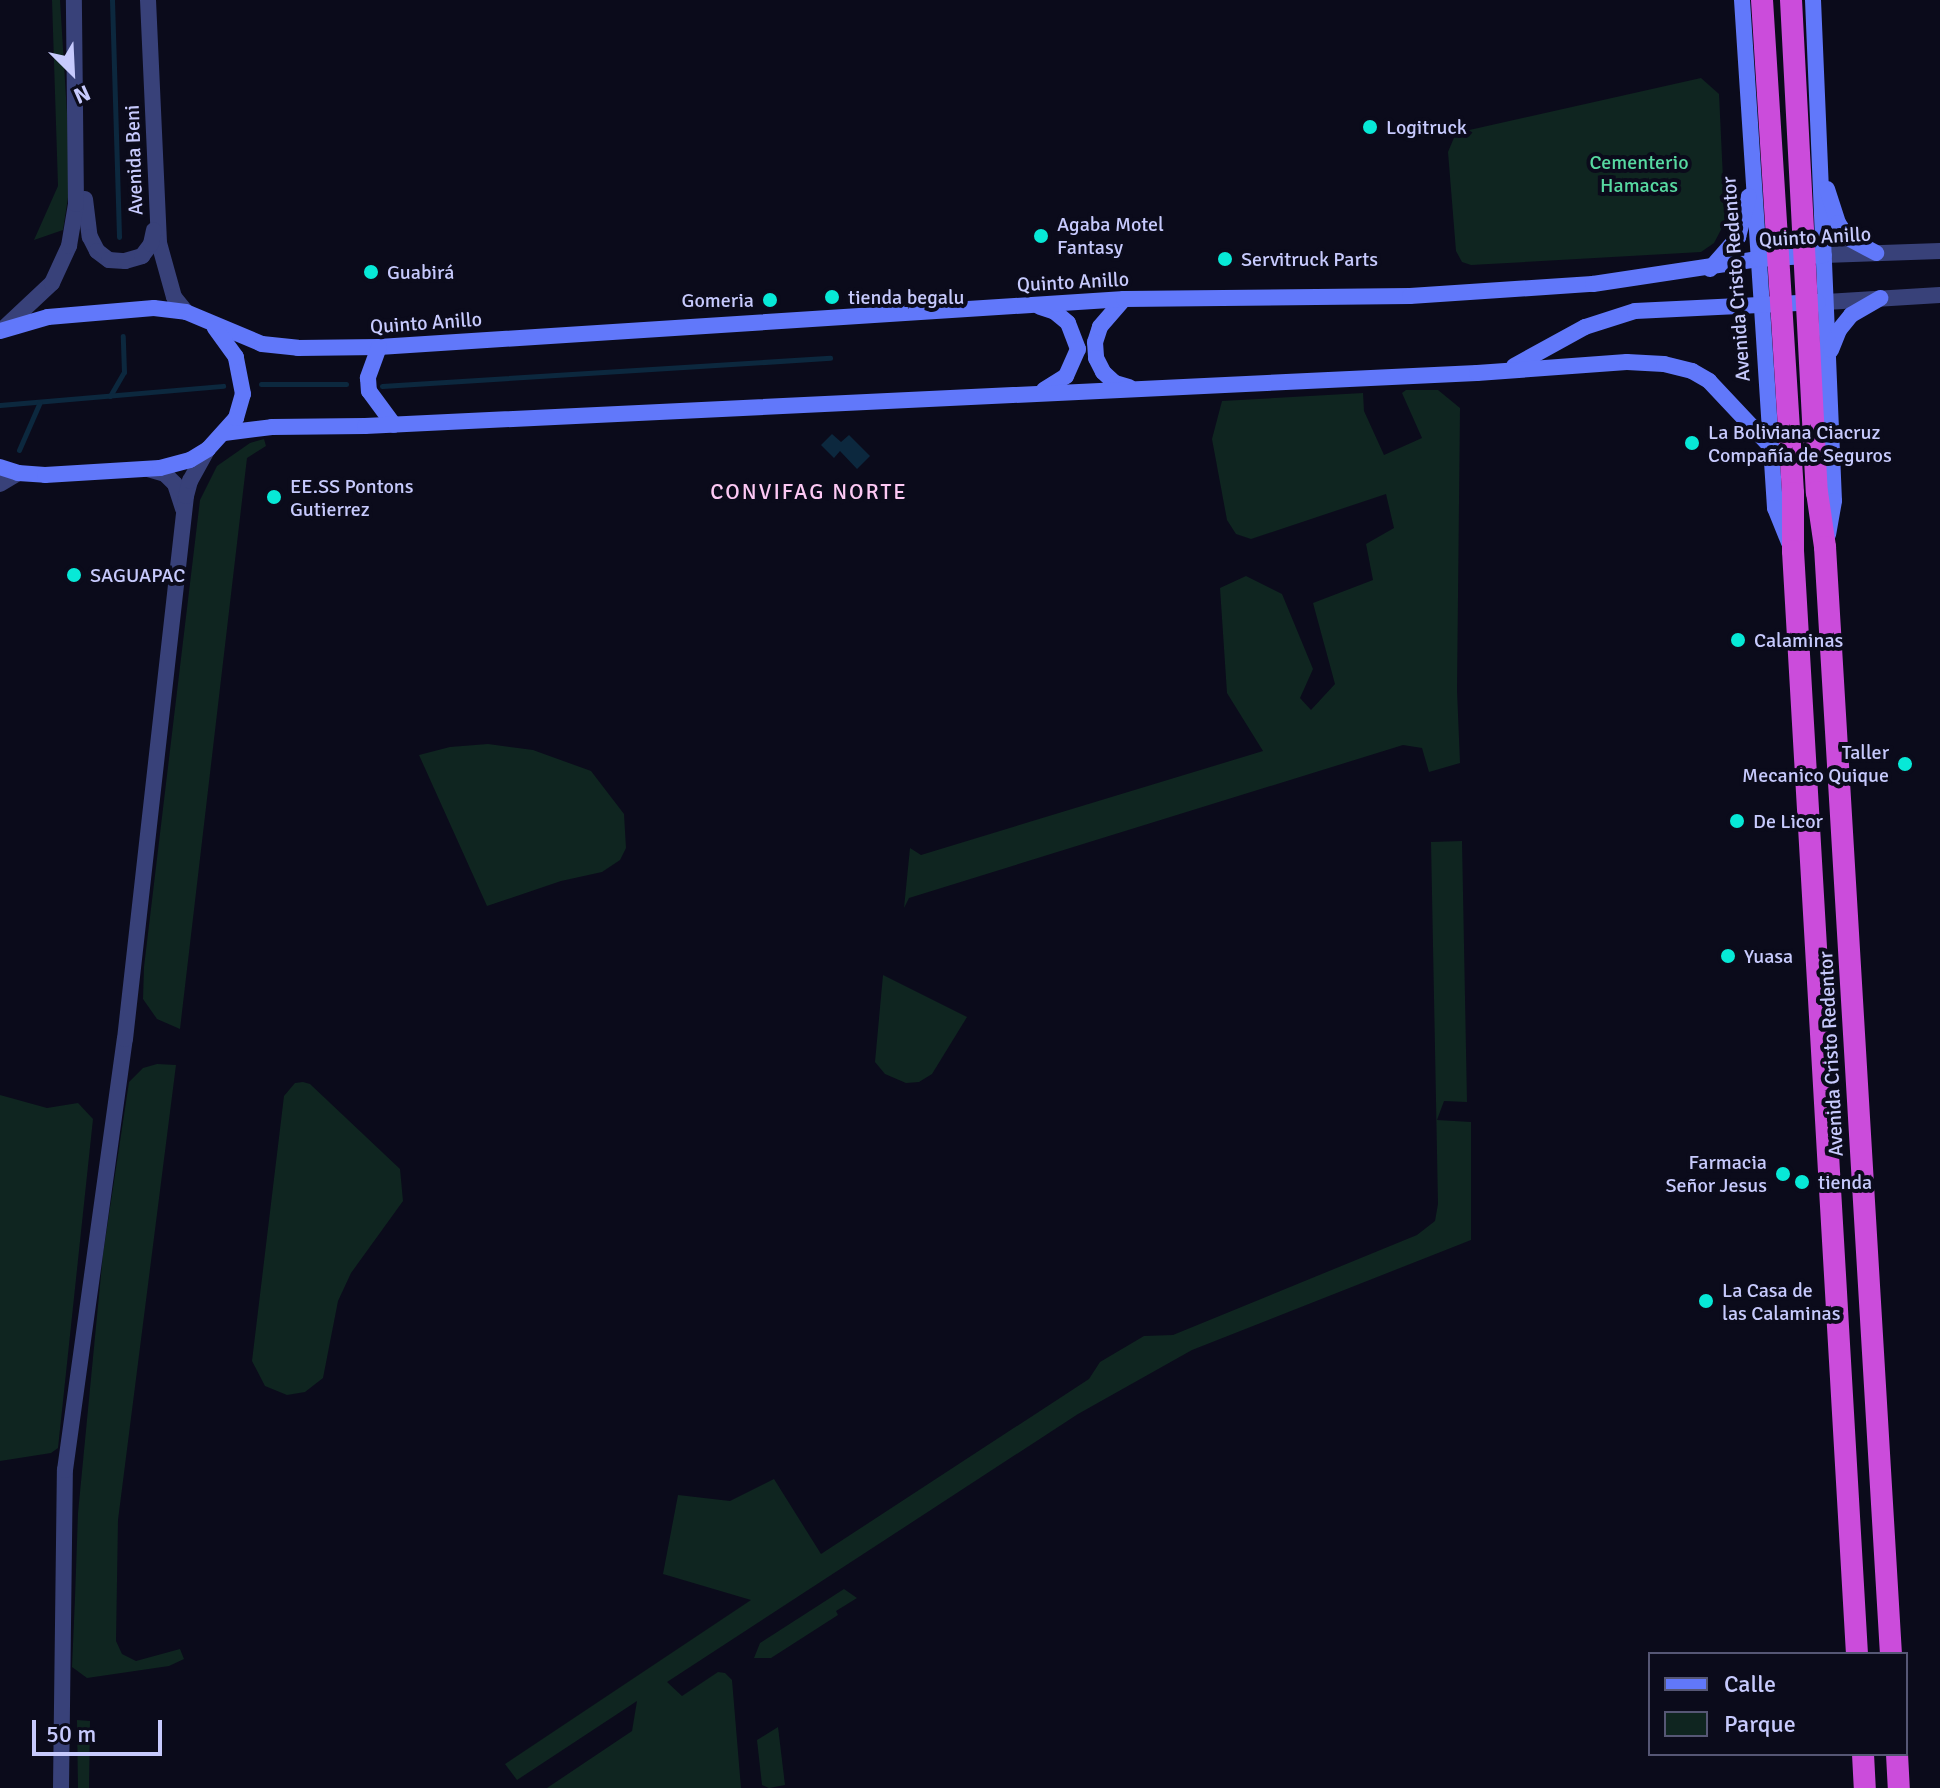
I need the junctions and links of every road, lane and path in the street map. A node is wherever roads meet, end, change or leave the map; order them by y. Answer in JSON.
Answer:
{"nodes":[{"id":1,"x":74,"y":0,"type":"edge"},
{"id":2,"x":148,"y":0,"type":"edge"},
{"id":3,"x":1742,"y":0,"type":"edge"},
{"id":4,"x":1762,"y":0,"type":"edge"},
{"id":5,"x":1791,"y":0,"type":"edge"},
{"id":6,"x":1813,"y":0,"type":"edge"},
{"id":7,"x":75,"y":37,"type":"junction"},
{"id":8,"x":1820,"y":165,"type":"junction"},
{"id":9,"x":1754,"y":171,"type":"junction"},
{"id":10,"x":156,"y":212,"type":"junction"},
{"id":11,"x":1940,"y":251,"type":"edge"},
{"id":12,"x":1876,"y":253,"type":"junction"},
{"id":13,"x":1824,"y":255,"type":"junction"},
{"id":14,"x":1758,"y":259,"type":"junction"},
{"id":15,"x":1710,"y":269,"type":"junction"},
{"id":16,"x":1940,"y":295,"type":"edge"},
{"id":17,"x":1881,"y":298,"type":"junction"},
{"id":18,"x":1124,"y":299,"type":"junction"},
{"id":19,"x":1826,"y":302,"type":"junction"},
{"id":20,"x":1761,"y":304,"type":"junction"},
{"id":21,"x":1033,"y":305,"type":"junction"},
{"id":22,"x":186,"y":312,"type":"junction"},
{"id":23,"x":211,"y":324,"type":"junction"},
{"id":24,"x":1,"y":330,"type":"edge"},
{"id":25,"x":379,"y":347,"type":"junction"},
{"id":26,"x":1828,"y":359,"type":"junction"},
{"id":27,"x":1765,"y":365,"type":"junction"},
{"id":28,"x":1506,"y":370,"type":"junction"},
{"id":29,"x":1130,"y":388,"type":"junction"},
{"id":30,"x":1039,"y":392,"type":"junction"},
{"id":31,"x":394,"y":425,"type":"junction"},
{"id":32,"x":224,"y":433,"type":"junction"},
{"id":33,"x":1771,"y":447,"type":"junction"},
{"id":34,"x":208,"y":449,"type":"junction"},
{"id":35,"x":0,"y":467,"type":"edge"},
{"id":36,"x":148,"y":469,"type":"junction"},
{"id":37,"x":18,"y":473,"type":"junction"},
{"id":38,"x":0,"y":484,"type":"edge"},
{"id":39,"x":184,"y":514,"type":"junction"},
{"id":40,"x":1825,"y":547,"type":"junction"},
{"id":41,"x":1793,"y":551,"type":"junction"},
{"id":42,"x":1857,"y":1652,"type":"edge"},
{"id":43,"x":1891,"y":1652,"type":"edge"},
{"id":44,"x":1863,"y":1756,"type":"edge"},
{"id":45,"x":1897,"y":1756,"type":"edge"},
{"id":46,"x":61,"y":1788,"type":"edge"},
{"id":47,"x":1865,"y":1788,"type":"edge"},
{"id":48,"x":1899,"y":1788,"type":"edge"}],
"edges":[{"from":1,"to":7,"type":"street"},
{"from":2,"to":10,"type":"street","name":"Avenida Beni"},
{"from":3,"to":9,"type":"main road","name":"Avenida Cristo Redentor"},
{"from":4,"to":41,"type":"highway","name":"Avenida Cristo Redentor"},
{"from":5,"to":40,"type":"highway","name":"Avenida Cristo Redentor"},
{"from":6,"to":8,"type":"main road","name":"Avenida Cristo Redentor"},
{"from":7,"to":10,"type":"street"},
{"from":7,"to":24,"type":"street"},
{"from":8,"to":9,"type":"main road"},
{"from":8,"to":12,"type":"main road"},
{"from":8,"to":13,"type":"main road","name":"Avenida Cristo Redentor"},
{"from":9,"to":14,"type":"main road","name":"Avenida Cristo Redentor"},
{"from":9,"to":15,"type":"main road"},
{"from":10,"to":22,"type":"street","name":"Avenida Beni"},
{"from":11,"to":12,"type":"street","name":"Quinto Anillo"},
{"from":12,"to":13,"type":"street","name":"Quinto Anillo"},
{"from":13,"to":14,"type":"main road","name":"Quinto Anillo"},
{"from":13,"to":19,"type":"main road","name":"Avenida Cristo Redentor"},
{"from":14,"to":15,"type":"main road","name":"Quinto Anillo"},
{"from":14,"to":20,"type":"main road","name":"Avenida Cristo Redentor"},
{"from":15,"to":18,"type":"main road","name":"Quinto Anillo"},
{"from":16,"to":17,"type":"street"},
{"from":17,"to":19,"type":"street"},
{"from":17,"to":26,"type":"main road"},
{"from":18,"to":21,"type":"main road","name":"Quinto Anillo"},
{"from":18,"to":29,"type":"main road"},
{"from":19,"to":20,"type":"main road"},
{"from":19,"to":26,"type":"main road","name":"Avenida Cristo Redentor"},
{"from":20,"to":27,"type":"main road","name":"Avenida Cristo Redentor"},
{"from":20,"to":28,"type":"main road"},
{"from":21,"to":25,"type":"main road","name":"Quinto Anillo"},
{"from":21,"to":30,"type":"main road"},
{"from":22,"to":23,"type":"main road","name":"Quinto Anillo"},
{"from":22,"to":24,"type":"main road","name":"Quinto Anillo"},
{"from":23,"to":25,"type":"main road","name":"Quinto Anillo"},
{"from":23,"to":32,"type":"main road","name":"Quinto Anillo"},
{"from":25,"to":31,"type":"main road"},
{"from":26,"to":27,"type":"main road"},
{"from":26,"to":40,"type":"main road","name":"Avenida Cristo Redentor"},
{"from":27,"to":33,"type":"main road","name":"Avenida Cristo Redentor"},
{"from":28,"to":29,"type":"main road"},
{"from":28,"to":33,"type":"main road"},
{"from":29,"to":30,"type":"main road"},
{"from":30,"to":31,"type":"main road"},
{"from":31,"to":32,"type":"main road"},
{"from":32,"to":34,"type":"main road","name":"Quinto Anillo"},
{"from":33,"to":41,"type":"main road","name":"Avenida Cristo Redentor"},
{"from":34,"to":36,"type":"main road","name":"Quinto Anillo"},
{"from":34,"to":39,"type":"street"},
{"from":35,"to":37,"type":"main road","name":"Quinto Anillo"},
{"from":36,"to":37,"type":"main road","name":"Quinto Anillo"},
{"from":36,"to":39,"type":"street"},
{"from":37,"to":38,"type":"street"},
{"from":39,"to":46,"type":"street"},
{"from":40,"to":43,"type":"highway","name":"Avenida Cristo Redentor"},
{"from":41,"to":42,"type":"highway","name":"Avenida Cristo Redentor"},
{"from":44,"to":47,"type":"highway"},
{"from":45,"to":48,"type":"highway"}]}
